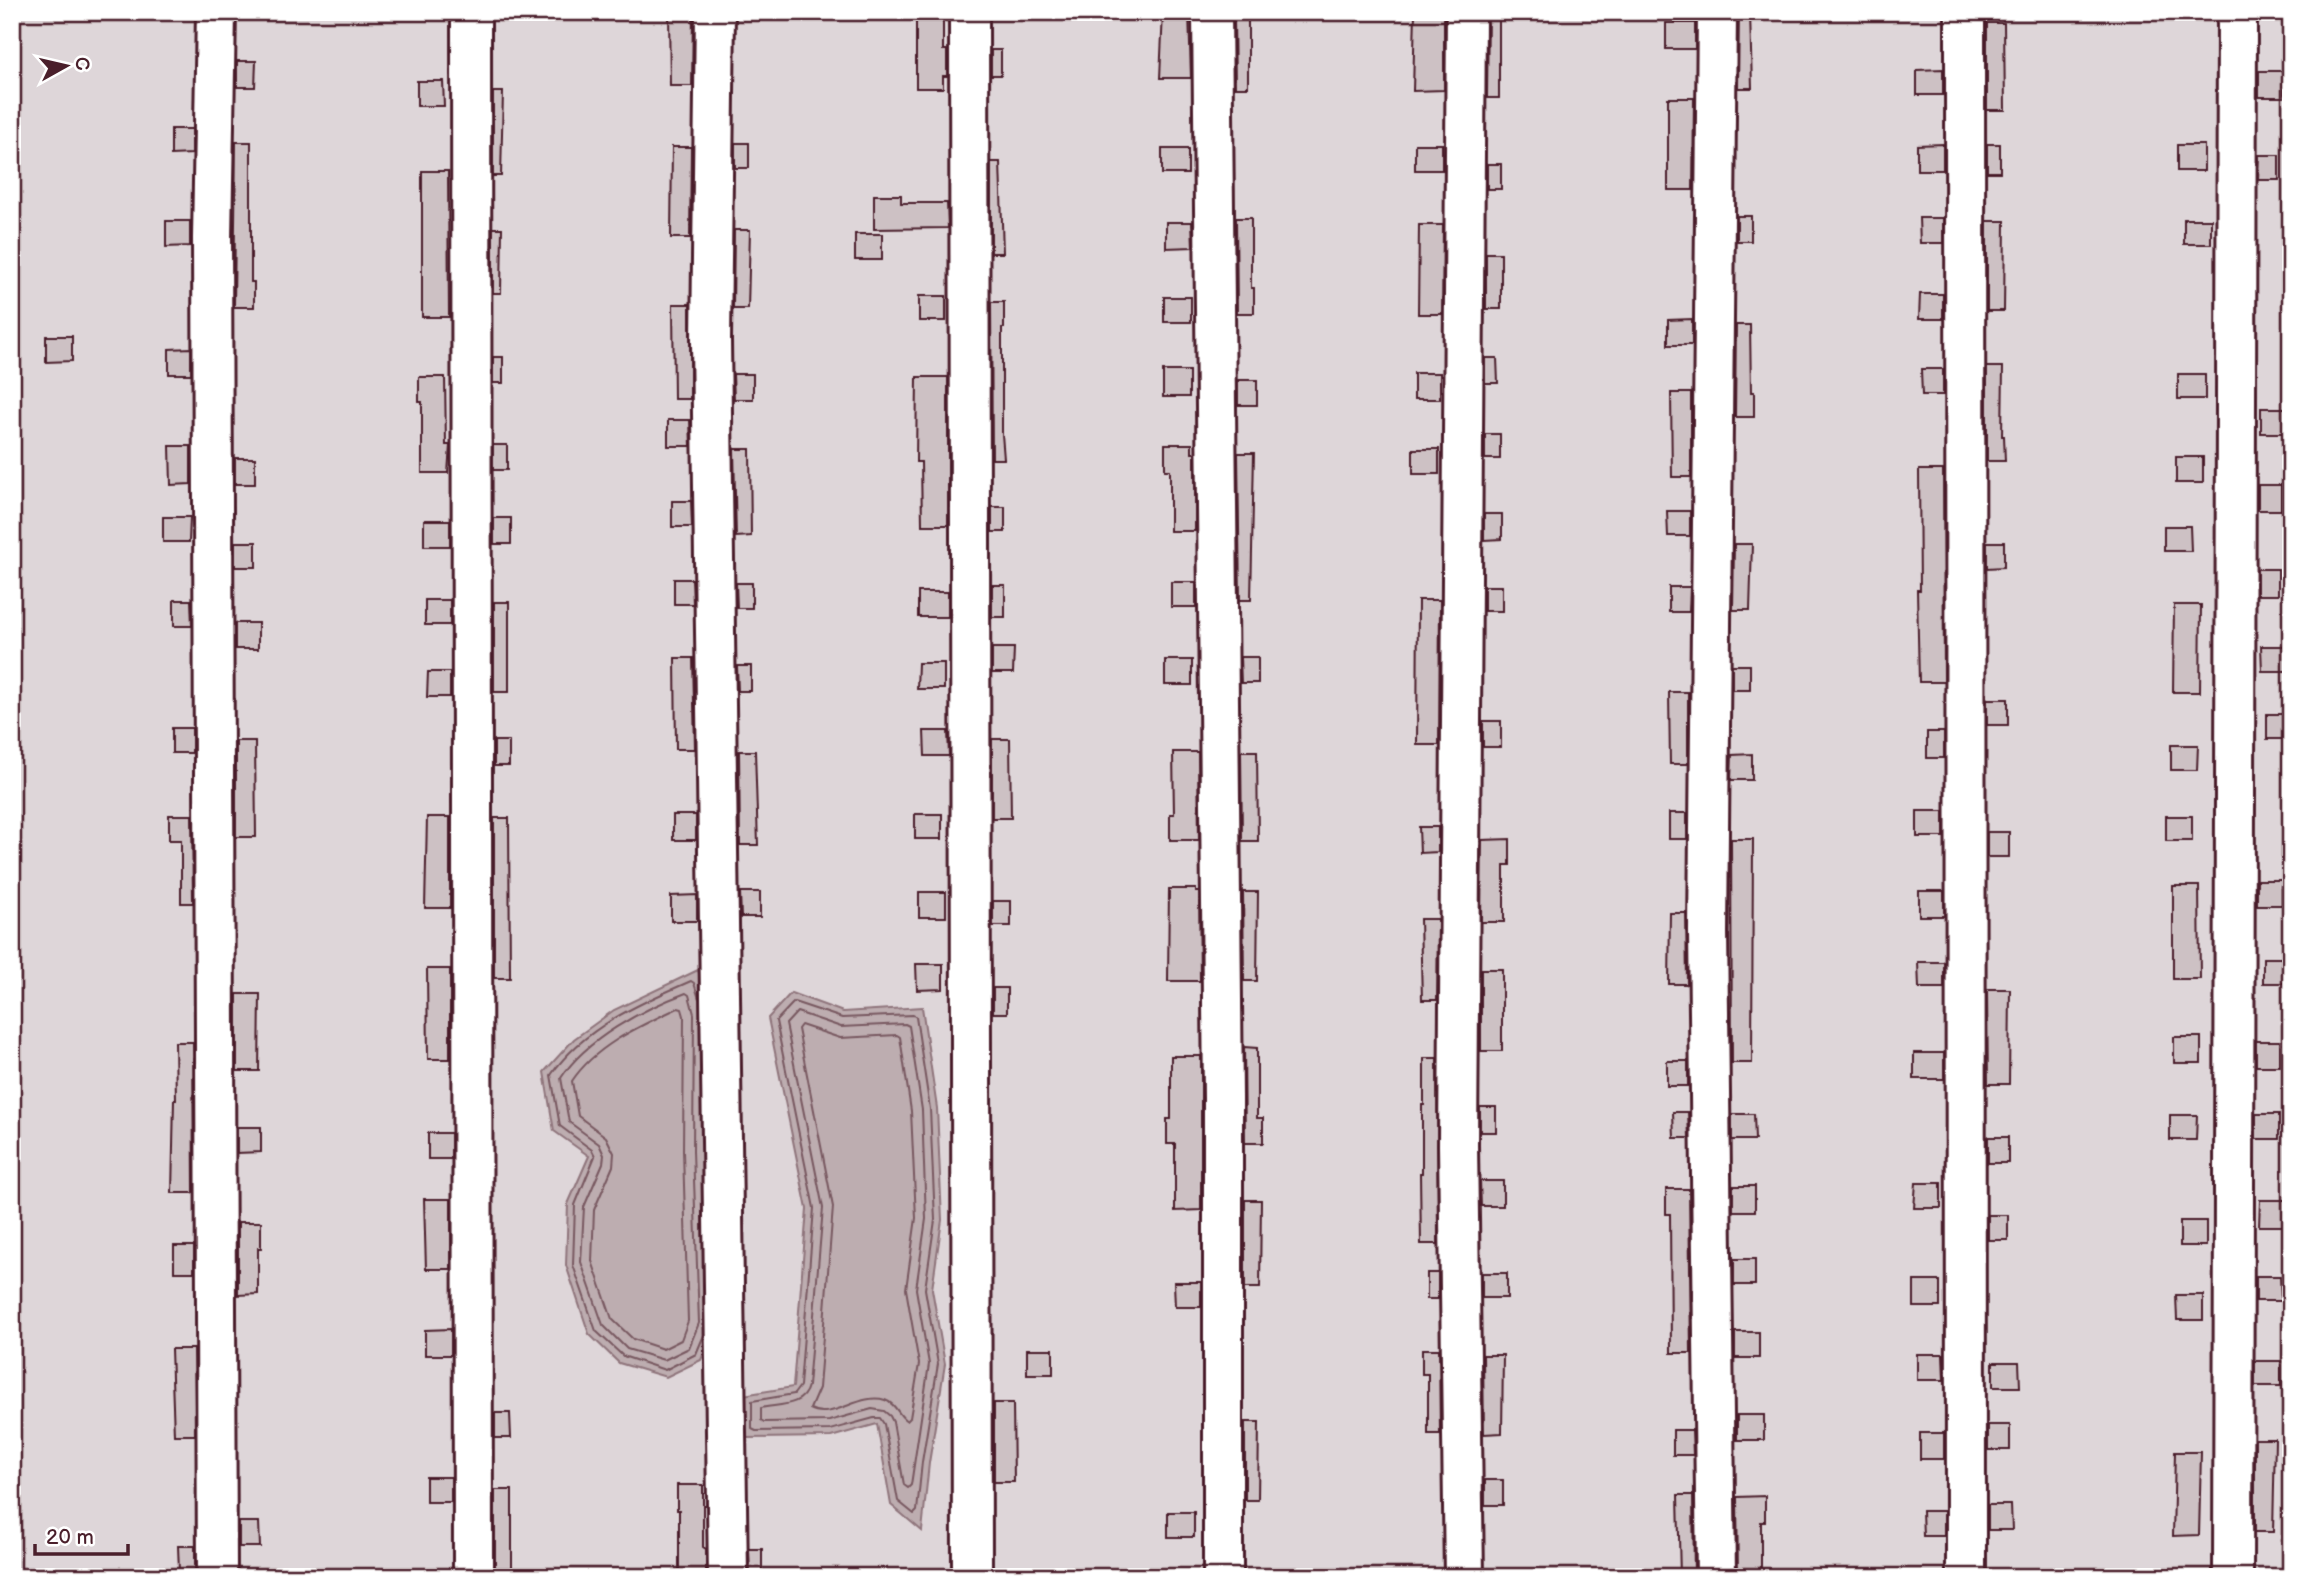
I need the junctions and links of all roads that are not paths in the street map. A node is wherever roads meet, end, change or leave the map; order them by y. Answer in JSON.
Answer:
{"nodes":[{"id":1,"x":216,"y":12,"type":"edge"},
{"id":2,"x":471,"y":12,"type":"edge"},
{"id":3,"x":715,"y":12,"type":"edge"},
{"id":4,"x":969,"y":12,"type":"edge"},
{"id":5,"x":1212,"y":12,"type":"edge"},
{"id":6,"x":1466,"y":12,"type":"edge"},
{"id":7,"x":1717,"y":12,"type":"edge"},
{"id":8,"x":1965,"y":12,"type":"edge"},
{"id":9,"x":2237,"y":12,"type":"edge"},
{"id":10,"x":217,"y":1577,"type":"edge"},
{"id":11,"x":473,"y":1577,"type":"edge"},
{"id":12,"x":728,"y":1577,"type":"edge"},
{"id":13,"x":972,"y":1577,"type":"edge"},
{"id":14,"x":1223,"y":1577,"type":"edge"},
{"id":15,"x":1464,"y":1577,"type":"edge"},
{"id":16,"x":1716,"y":1577,"type":"edge"},
{"id":17,"x":1966,"y":1577,"type":"edge"},
{"id":18,"x":2233,"y":1577,"type":"edge"}],
"edges":[{"from":1,"to":10,"type":"lane"},
{"from":2,"to":11,"type":"lane"},
{"from":3,"to":12,"type":"lane"},
{"from":4,"to":13,"type":"lane"},
{"from":5,"to":14,"type":"lane"},
{"from":6,"to":15,"type":"lane"},
{"from":7,"to":16,"type":"lane"},
{"from":8,"to":17,"type":"lane"},
{"from":9,"to":18,"type":"lane"}]}
